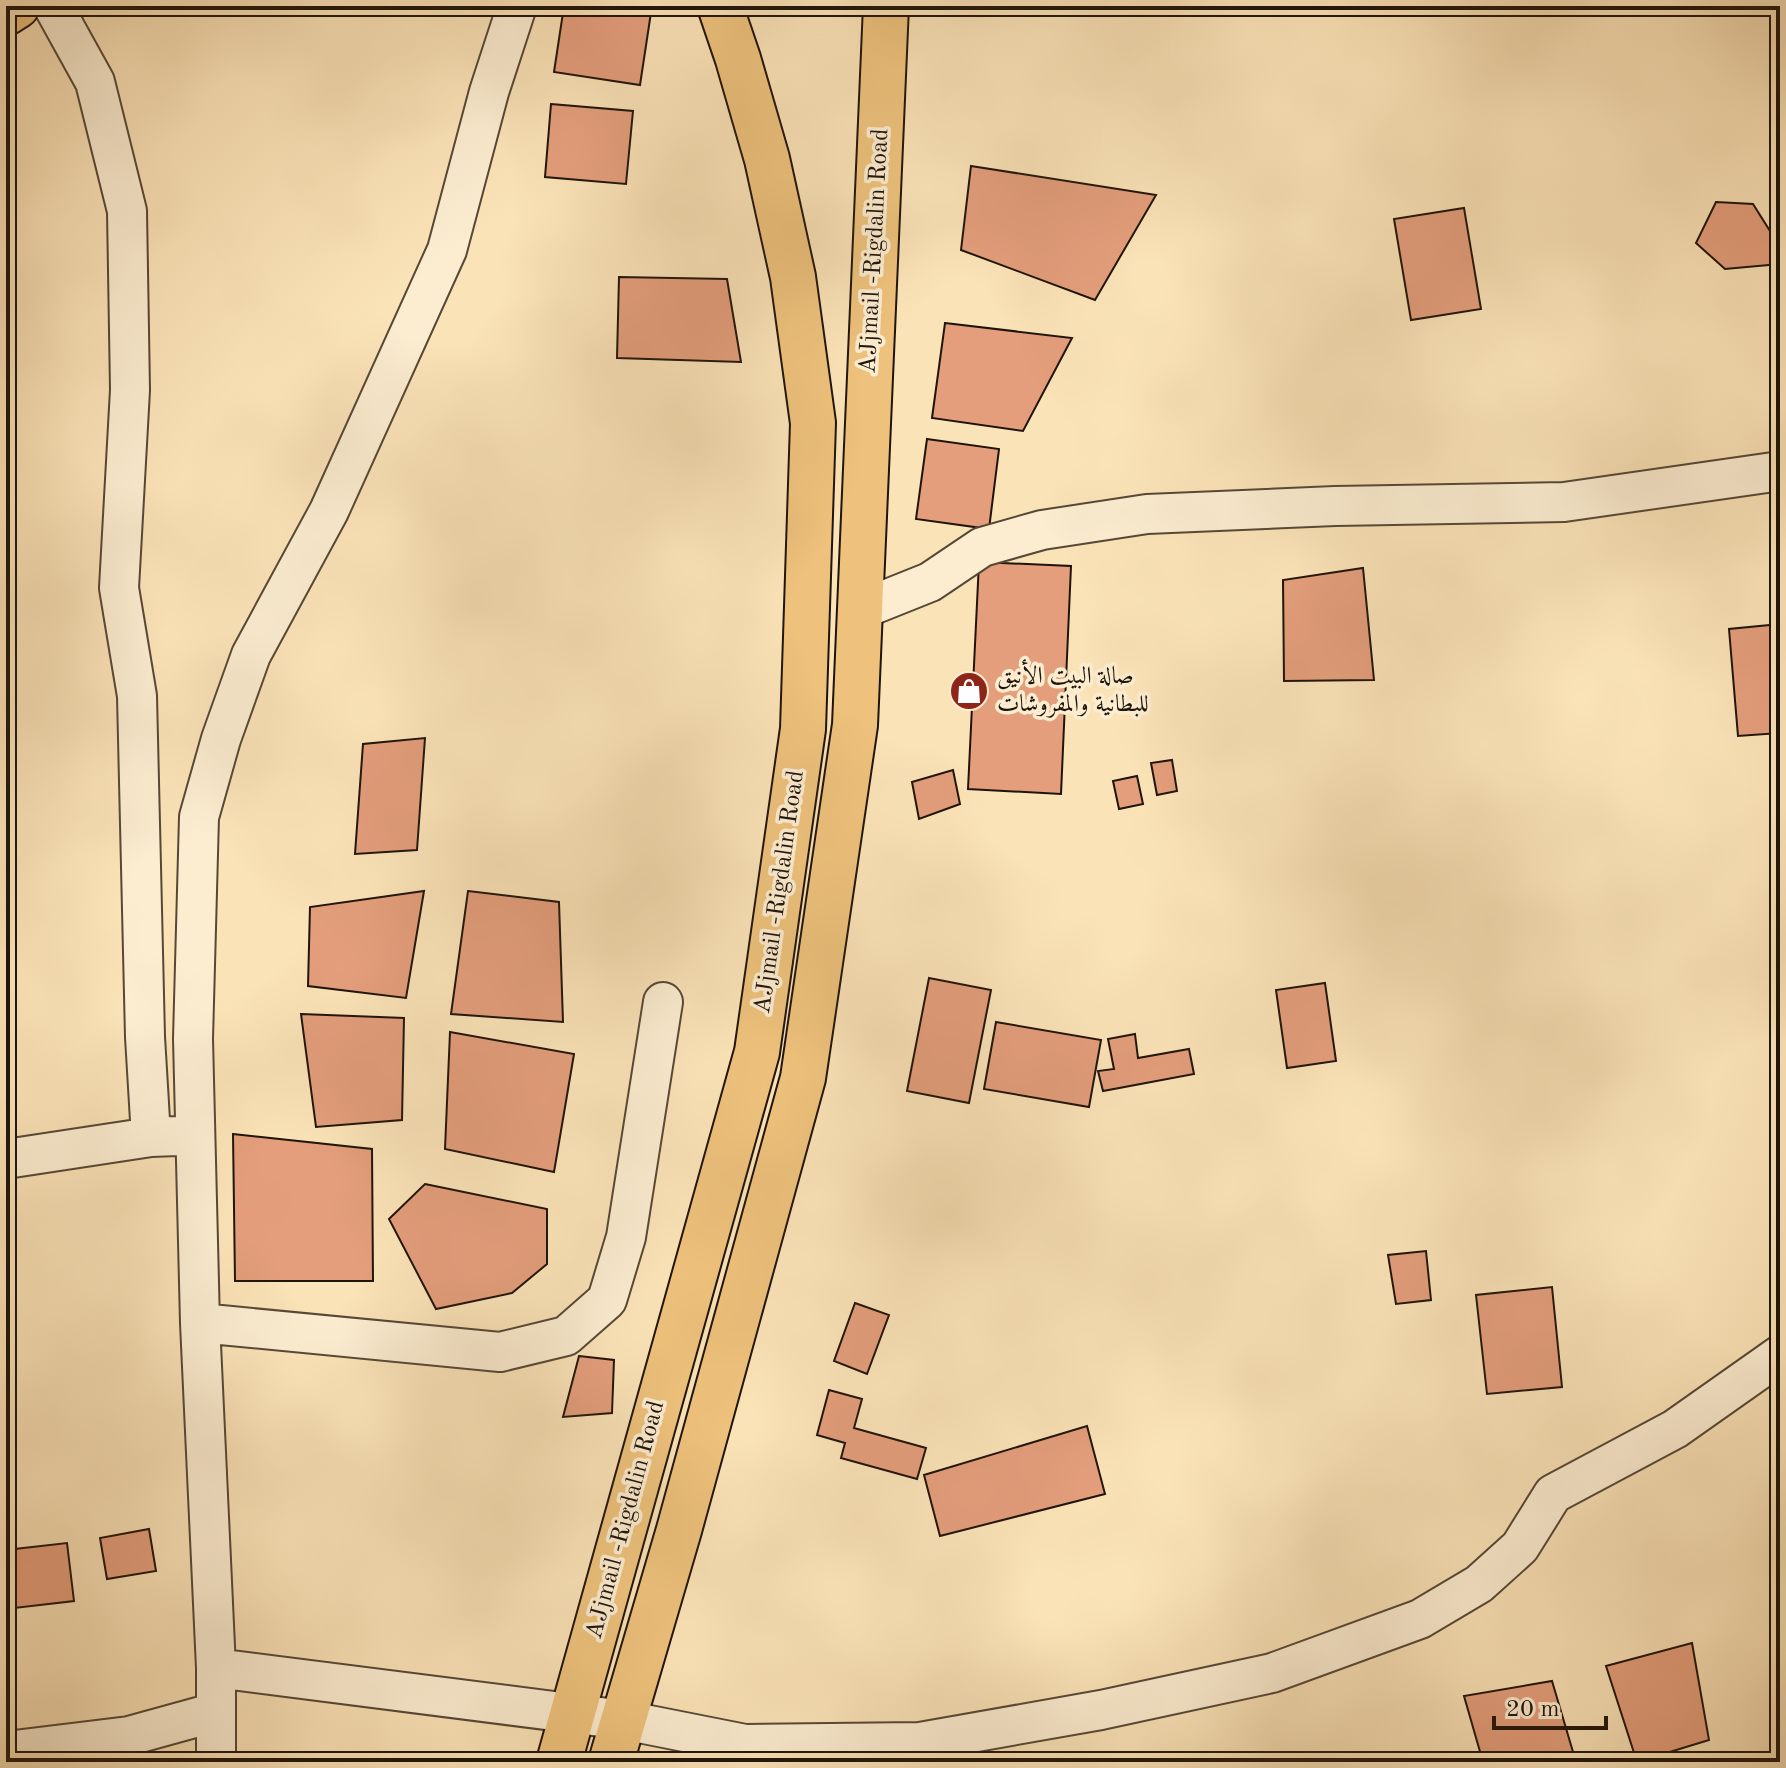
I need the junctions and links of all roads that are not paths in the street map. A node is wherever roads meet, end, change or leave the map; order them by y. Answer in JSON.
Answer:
{"nodes":[{"id":1,"x":17,"y":6,"type":"edge"},
{"id":2,"x":53,"y":6,"type":"edge"},
{"id":3,"x":517,"y":6,"type":"edge"},
{"id":4,"x":720,"y":6,"type":"edge"},
{"id":5,"x":886,"y":6,"type":"edge"},
{"id":6,"x":6,"y":13,"type":"edge"},
{"id":7,"x":1780,"y":471,"type":"edge"},
{"id":8,"x":860,"y":610,"type":"junction"},
{"id":9,"x":663,"y":1002,"type":"dead end"},
{"id":10,"x":196,"y":1135,"type":"junction"},
{"id":11,"x":151,"y":1137,"type":"junction"},
{"id":12,"x":6,"y":1159,"type":"edge"},
{"id":13,"x":200,"y":1323,"type":"junction"},
{"id":14,"x":1780,"y":1355,"type":"edge"},
{"id":15,"x":216,"y":1668,"type":"junction"},
{"id":16,"x":216,"y":1712,"type":"junction"},
{"id":17,"x":572,"y":1715,"type":"junction"},
{"id":18,"x":624,"y":1720,"type":"junction"},
{"id":19,"x":6,"y":1751,"type":"edge"},
{"id":20,"x":216,"y":1762,"type":"edge"},
{"id":21,"x":559,"y":1762,"type":"edge"},
{"id":22,"x":611,"y":1762,"type":"edge"}],
"edges":[{"from":1,"to":6,"type":"main road"},
{"from":2,"to":11,"type":"street"},
{"from":3,"to":10,"type":"street"},
{"from":4,"to":17,"type":"main road","name":"AJjmail -Rigdalin Road"},
{"from":5,"to":8,"type":"main road","name":"AJjmail -Rigdalin Road"},
{"from":7,"to":8,"type":"street"},
{"from":8,"to":18,"type":"main road","name":"AJjmail -Rigdalin Road"},
{"from":9,"to":13,"type":"street"},
{"from":10,"to":11,"type":"street"},
{"from":10,"to":13,"type":"street"},
{"from":11,"to":12,"type":"street"},
{"from":13,"to":15,"type":"street"},
{"from":14,"to":18,"type":"street"},
{"from":15,"to":16,"type":"street"},
{"from":15,"to":17,"type":"street"},
{"from":16,"to":19,"type":"street"},
{"from":16,"to":20,"type":"street"},
{"from":17,"to":18,"type":"street"},
{"from":17,"to":21,"type":"main road","name":"AJjmail -Rigdalin Road"},
{"from":18,"to":22,"type":"main road","name":"AJjmail -Rigdalin Road"}]}
